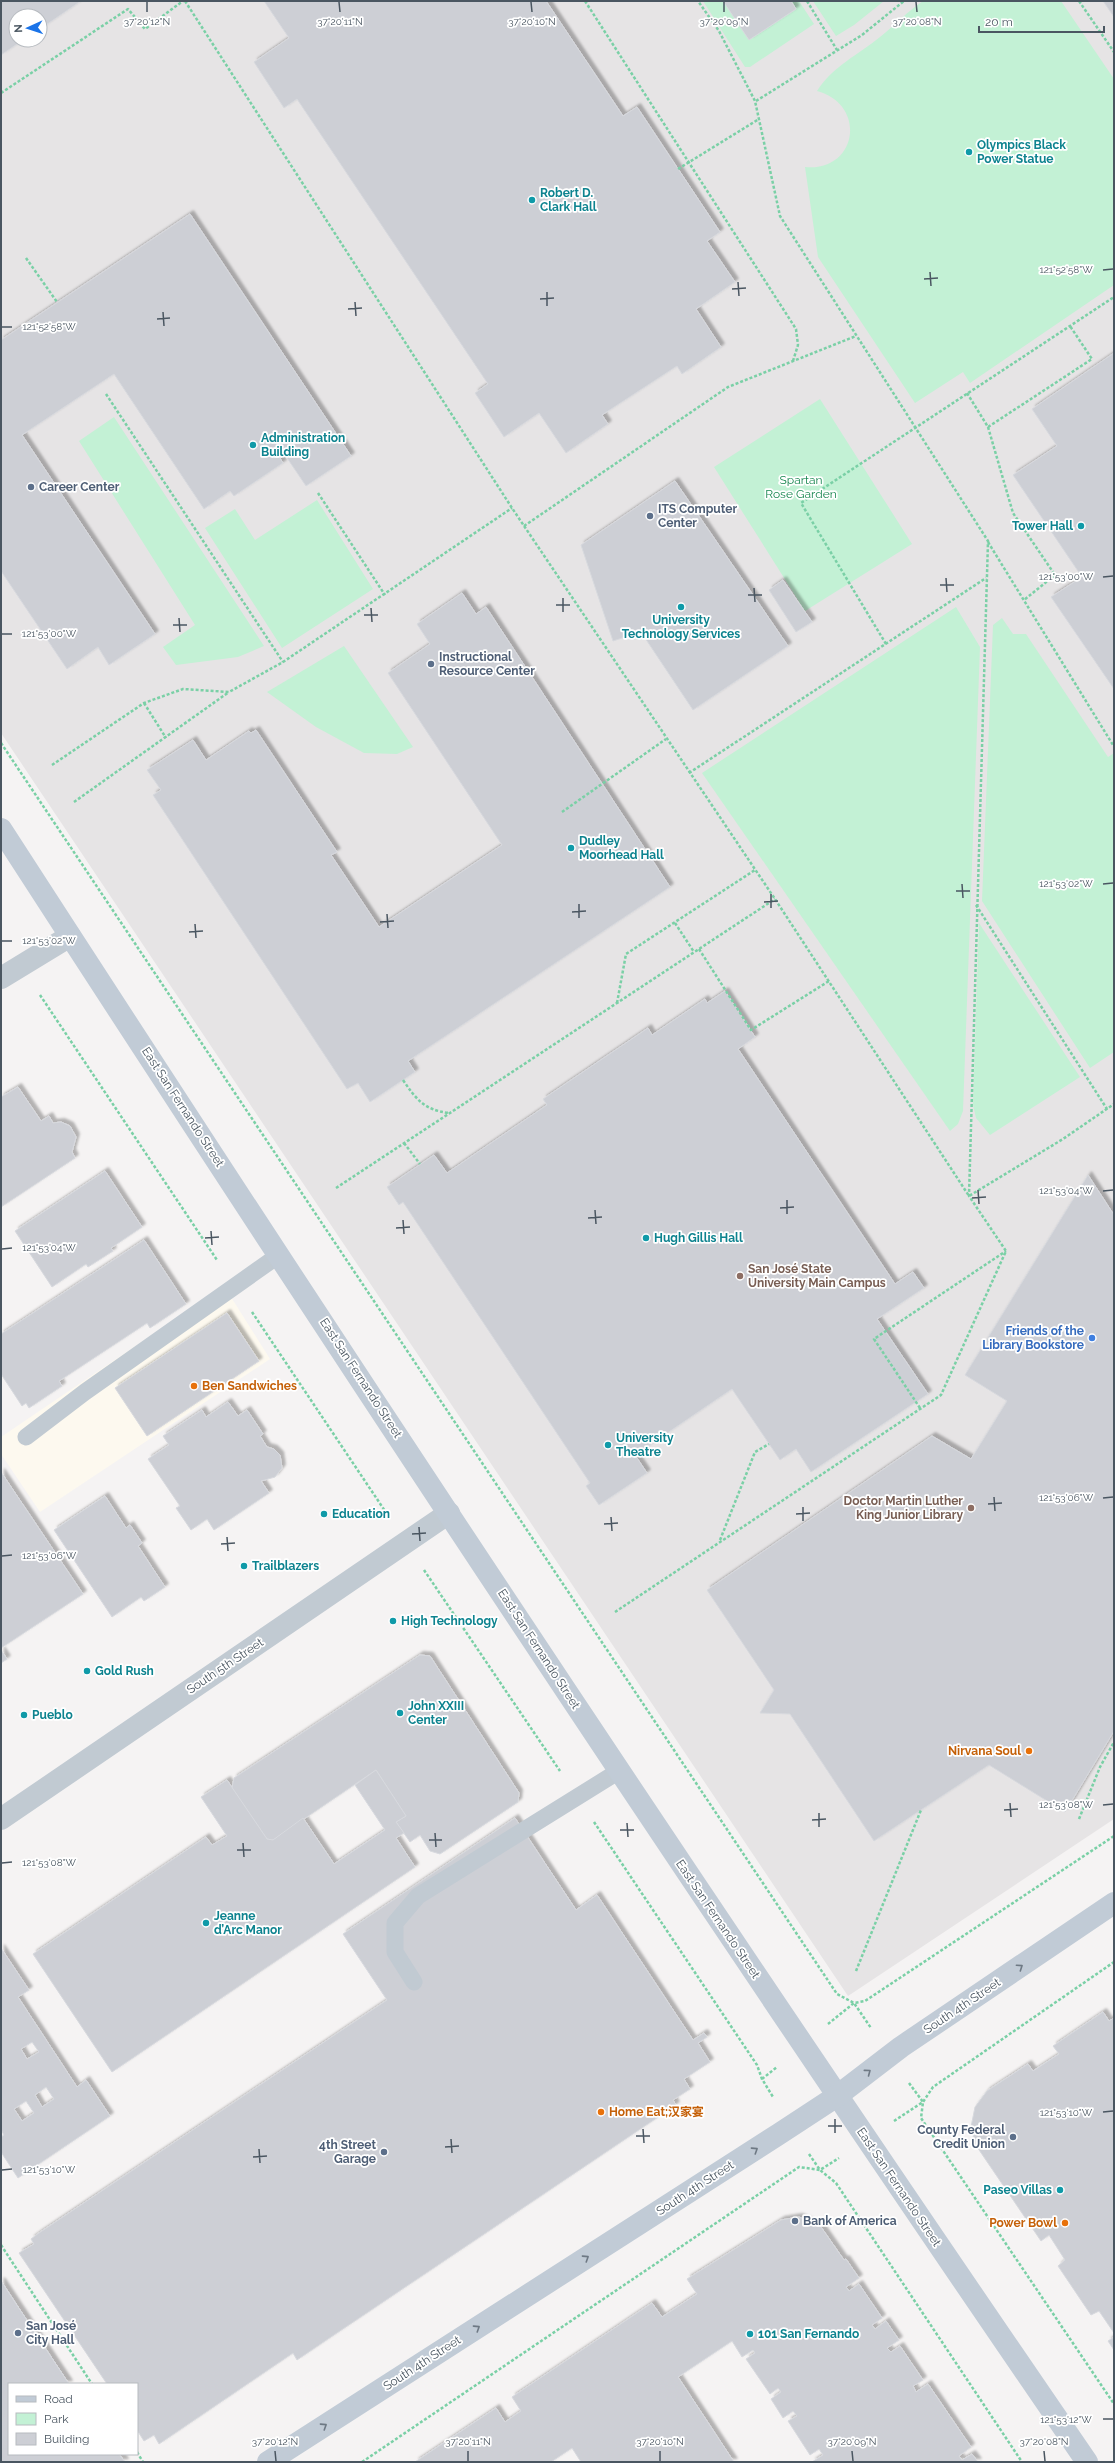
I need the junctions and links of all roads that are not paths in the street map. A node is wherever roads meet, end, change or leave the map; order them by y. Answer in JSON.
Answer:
{"nodes":[{"id":1,"x":1,"y":829,"type":"edge"},
{"id":2,"x":70,"y":936,"type":"junction"},
{"id":3,"x":1,"y":978,"type":"edge"},
{"id":4,"x":280,"y":1255,"type":"junction"},
{"id":5,"x":26,"y":1437,"type":"dead end"},
{"id":6,"x":449,"y":1513,"type":"junction"},
{"id":7,"x":619,"y":1771,"type":"junction"},
{"id":8,"x":1,"y":1819,"type":"edge"},
{"id":9,"x":1114,"y":1903,"type":"edge"},
{"id":10,"x":414,"y":1982,"type":"dead end"},
{"id":11,"x":836,"y":2096,"type":"junction"},
{"id":12,"x":268,"y":2462,"type":"edge"},
{"id":13,"x":1087,"y":2462,"type":"edge"}],
"edges":[{"from":1,"to":2,"type":"main road","name":"East San Fernando Street"},
{"from":2,"to":3,"type":"street"},
{"from":2,"to":4,"type":"main road","name":"East San Fernando Street"},
{"from":4,"to":5,"type":"lane"},
{"from":4,"to":6,"type":"main road","name":"East San Fernando Street"},
{"from":6,"to":7,"type":"main road","name":"East San Fernando Street"},
{"from":6,"to":8,"type":"street","name":"South 5th Street"},
{"from":7,"to":10,"type":"lane"},
{"from":7,"to":11,"type":"main road","name":"East San Fernando Street"},
{"from":11,"to":9,"type":"main road","name":"South 4th Street","one_way":true},
{"from":12,"to":11,"type":"main road","name":"South 4th Street","one_way":true},
{"from":11,"to":13,"type":"main road","name":"East San Fernando Street"}]}
